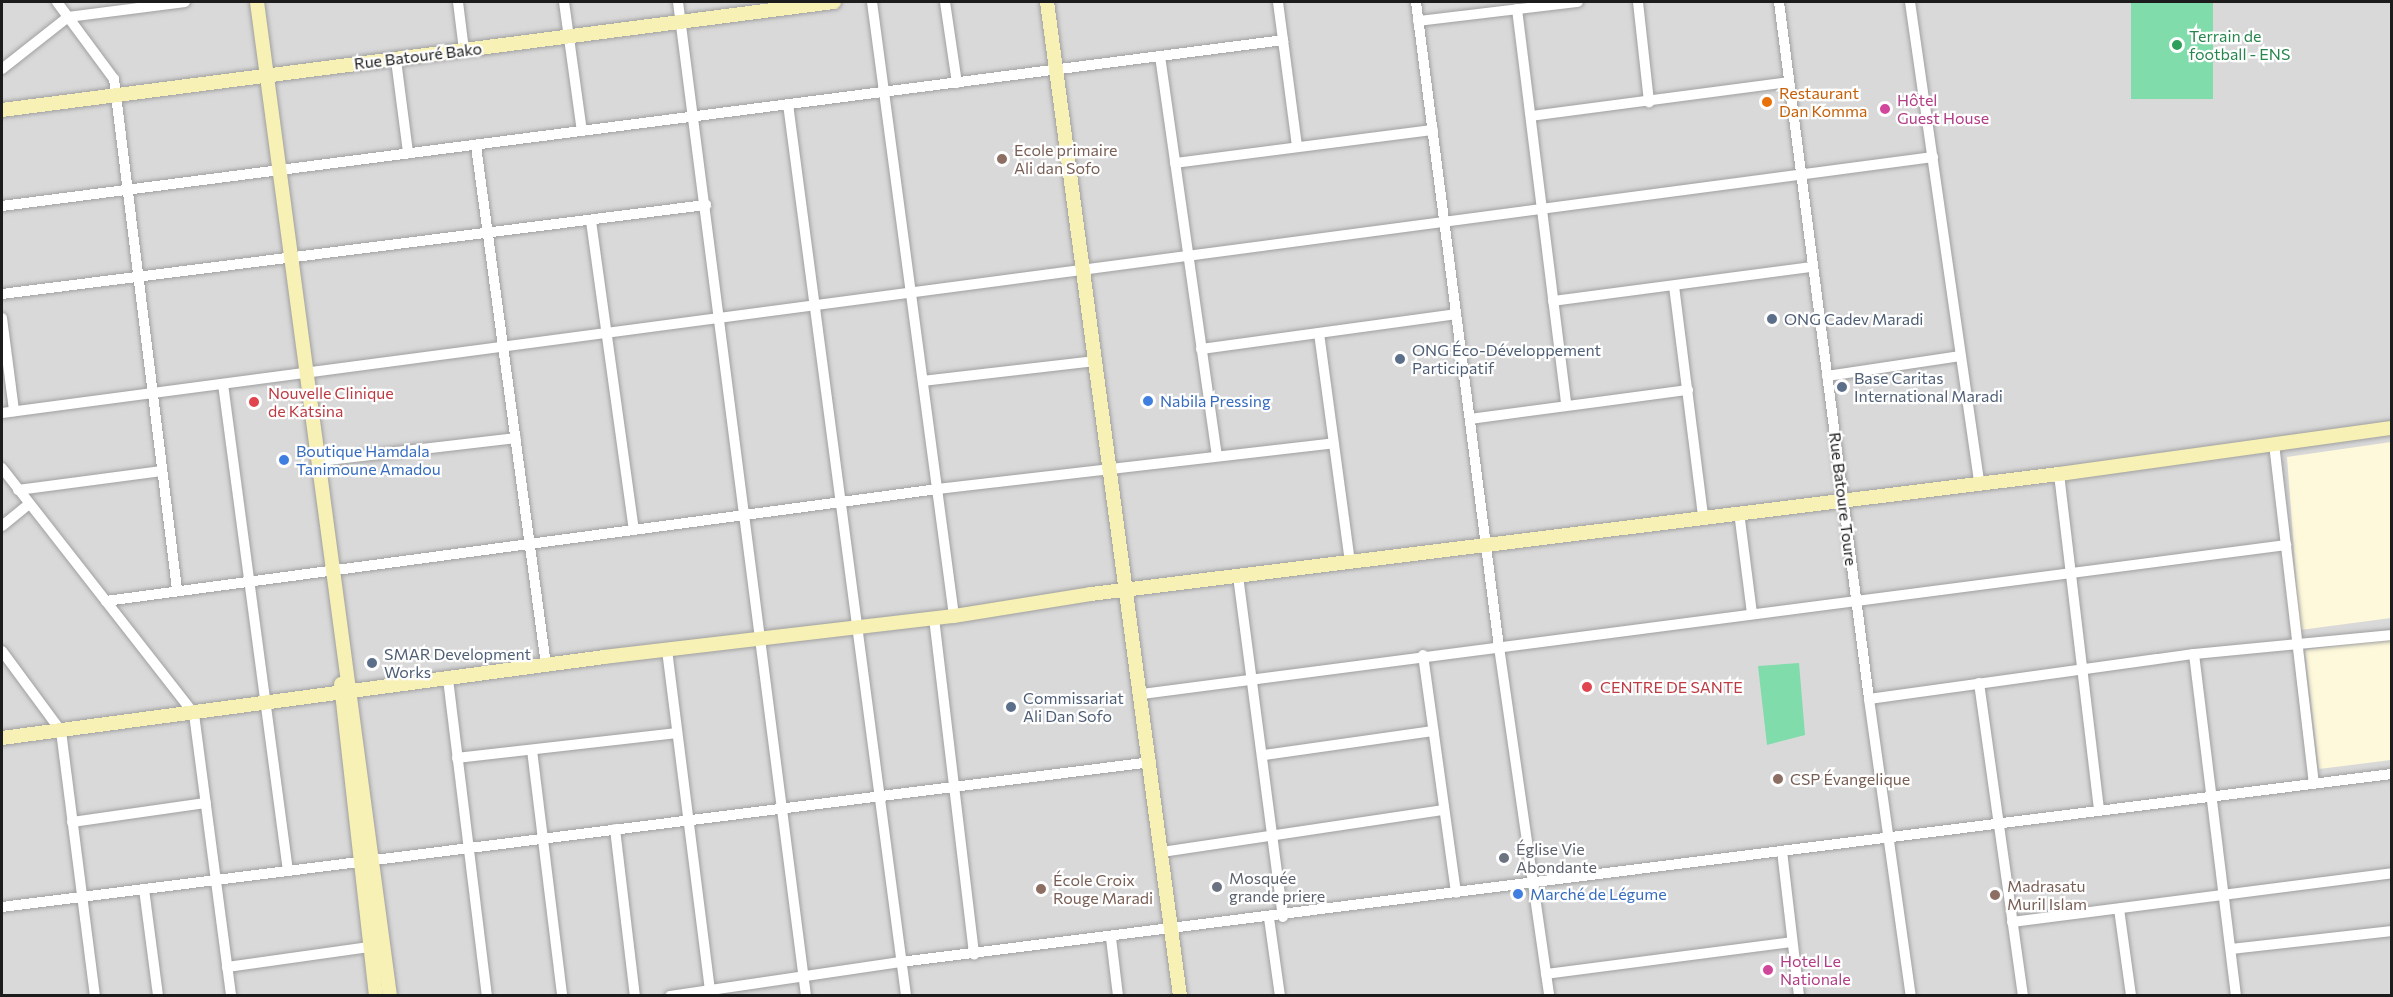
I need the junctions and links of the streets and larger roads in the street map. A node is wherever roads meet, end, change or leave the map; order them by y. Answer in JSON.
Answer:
{"nodes":[{"id":1,"x":57,"y":2,"type":"edge"},
{"id":2,"x":185,"y":2,"type":"edge"},
{"id":3,"x":257,"y":2,"type":"edge"},
{"id":4,"x":458,"y":2,"type":"edge"},
{"id":5,"x":564,"y":2,"type":"edge"},
{"id":6,"x":678,"y":2,"type":"edge"},
{"id":7,"x":834,"y":2,"type":"edge"},
{"id":8,"x":872,"y":2,"type":"edge"},
{"id":9,"x":945,"y":2,"type":"edge"},
{"id":10,"x":1047,"y":2,"type":"edge"},
{"id":11,"x":1278,"y":2,"type":"edge"},
{"id":12,"x":1416,"y":2,"type":"edge"},
{"id":13,"x":1578,"y":2,"type":"edge"},
{"id":14,"x":1638,"y":2,"type":"edge"},
{"id":15,"x":1779,"y":2,"type":"edge"},
{"id":16,"x":1910,"y":2,"type":"edge"},
{"id":17,"x":1516,"y":9,"type":"junction"},
{"id":18,"x":68,"y":17,"type":"junction"},
{"id":19,"x":680,"y":21,"type":"junction"},
{"id":20,"x":1418,"y":21,"type":"junction"},
{"id":21,"x":569,"y":36,"type":"junction"},
{"id":22,"x":1283,"y":40,"type":"junction"},
{"id":23,"x":464,"y":51,"type":"junction"},
{"id":24,"x":1160,"y":56,"type":"junction"},
{"id":25,"x":396,"y":60,"type":"junction"},
{"id":26,"x":2,"y":69,"type":"edge"},
{"id":27,"x":1057,"y":71,"type":"junction"},
{"id":28,"x":267,"y":76,"type":"junction"},
{"id":29,"x":1789,"y":82,"type":"junction"},
{"id":30,"x":957,"y":83,"type":"junction"},
{"id":31,"x":884,"y":92,"type":"junction"},
{"id":32,"x":117,"y":94,"type":"junction"},
{"id":33,"x":1649,"y":102,"type":"junction"},
{"id":34,"x":788,"y":104,"type":"junction"},
{"id":35,"x":2,"y":110,"type":"edge"},
{"id":36,"x":1532,"y":116,"type":"junction"},
{"id":37,"x":693,"y":117,"type":"junction"},
{"id":38,"x":1434,"y":130,"type":"junction"},
{"id":39,"x":582,"y":131,"type":"junction"},
{"id":40,"x":476,"y":146,"type":"junction"},
{"id":41,"x":1297,"y":146,"type":"junction"},
{"id":42,"x":408,"y":153,"type":"junction"},
{"id":43,"x":1933,"y":157,"type":"junction"},
{"id":44,"x":1175,"y":163,"type":"junction"},
{"id":45,"x":280,"y":171,"type":"junction"},
{"id":46,"x":1801,"y":172,"type":"junction"},
{"id":47,"x":128,"y":190,"type":"junction"},
{"id":48,"x":706,"y":205,"type":"junction"},
{"id":49,"x":2,"y":206,"type":"edge"},
{"id":50,"x":1542,"y":207,"type":"junction"},
{"id":51,"x":1444,"y":220,"type":"junction"},
{"id":52,"x":591,"y":221,"type":"junction"},
{"id":53,"x":488,"y":235,"type":"junction"},
{"id":54,"x":1187,"y":255,"type":"junction"},
{"id":55,"x":292,"y":259,"type":"junction"},
{"id":56,"x":1813,"y":267,"type":"junction"},
{"id":57,"x":1084,"y":268,"type":"junction"},
{"id":58,"x":139,"y":276,"type":"junction"},
{"id":59,"x":1674,"y":286,"type":"junction"},
{"id":60,"x":912,"y":292,"type":"junction"},
{"id":61,"x":2,"y":294,"type":"edge"},
{"id":62,"x":1554,"y":301,"type":"junction"},
{"id":63,"x":814,"y":305,"type":"junction"},
{"id":64,"x":1456,"y":314,"type":"junction"},
{"id":65,"x":2,"y":318,"type":"edge"},
{"id":66,"x":721,"y":318,"type":"junction"},
{"id":67,"x":1318,"y":333,"type":"junction"},
{"id":68,"x":607,"y":334,"type":"junction"},
{"id":69,"x":504,"y":347,"type":"junction"},
{"id":70,"x":1201,"y":349,"type":"junction"},
{"id":71,"x":1961,"y":356,"type":"junction"},
{"id":72,"x":1097,"y":361,"type":"junction"},
{"id":73,"x":308,"y":374,"type":"junction"},
{"id":74,"x":1827,"y":376,"type":"junction"},
{"id":75,"x":923,"y":381,"type":"junction"},
{"id":76,"x":224,"y":384,"type":"junction"},
{"id":77,"x":1688,"y":390,"type":"junction"},
{"id":78,"x":153,"y":393,"type":"junction"},
{"id":79,"x":1566,"y":405,"type":"junction"},
{"id":80,"x":14,"y":411,"type":"junction"},
{"id":81,"x":2,"y":413,"type":"edge"},
{"id":82,"x":1470,"y":419,"type":"junction"},
{"id":83,"x":2391,"y":428,"type":"edge"},
{"id":84,"x":516,"y":438,"type":"junction"},
{"id":85,"x":1333,"y":443,"type":"junction"},
{"id":86,"x":2274,"y":444,"type":"junction"},
{"id":87,"x":1217,"y":456,"type":"junction"},
{"id":88,"x":320,"y":461,"type":"junction"},
{"id":89,"x":1112,"y":467,"type":"junction"},
{"id":90,"x":2,"y":468,"type":"edge"},
{"id":91,"x":162,"y":471,"type":"junction"},
{"id":92,"x":2059,"y":474,"type":"junction"},
{"id":93,"x":1979,"y":483,"type":"junction"},
{"id":94,"x":938,"y":489,"type":"junction"},
{"id":95,"x":18,"y":490,"type":"junction"},
{"id":96,"x":1843,"y":499,"type":"junction"},
{"id":97,"x":841,"y":502,"type":"junction"},
{"id":98,"x":29,"y":504,"type":"junction"},
{"id":99,"x":1739,"y":512,"type":"junction"},
{"id":100,"x":745,"y":516,"type":"junction"},
{"id":101,"x":1703,"y":516,"type":"junction"},
{"id":102,"x":2,"y":526,"type":"edge"},
{"id":103,"x":634,"y":530,"type":"junction"},
{"id":104,"x":530,"y":544,"type":"junction"},
{"id":105,"x":1486,"y":545,"type":"junction"},
{"id":106,"x":2286,"y":545,"type":"junction"},
{"id":107,"x":1350,"y":561,"type":"junction"},
{"id":108,"x":335,"y":570,"type":"junction"},
{"id":109,"x":2071,"y":572,"type":"junction"},
{"id":110,"x":1238,"y":576,"type":"junction"},
{"id":111,"x":249,"y":580,"type":"junction"},
{"id":112,"x":1129,"y":589,"type":"junction"},
{"id":113,"x":177,"y":590,"type":"junction"},
{"id":114,"x":1856,"y":598,"type":"junction"},
{"id":115,"x":106,"y":601,"type":"junction"},
{"id":116,"x":1752,"y":613,"type":"junction"},
{"id":117,"x":954,"y":615,"type":"junction"},
{"id":118,"x":934,"y":618,"type":"junction"},
{"id":119,"x":857,"y":627,"type":"junction"},
{"id":120,"x":2391,"y":636,"type":"edge"},
{"id":121,"x":761,"y":639,"type":"junction"},
{"id":122,"x":2297,"y":645,"type":"junction"},
{"id":123,"x":1499,"y":647,"type":"junction"},
{"id":124,"x":667,"y":650,"type":"junction"},
{"id":125,"x":2,"y":651,"type":"edge"},
{"id":126,"x":2194,"y":654,"type":"junction"},
{"id":127,"x":1423,"y":655,"type":"junction"},
{"id":128,"x":546,"y":665,"type":"junction"},
{"id":129,"x":2083,"y":669,"type":"junction"},
{"id":130,"x":448,"y":679,"type":"junction"},
{"id":131,"x":1253,"y":679,"type":"junction"},
{"id":132,"x":1979,"y":684,"type":"junction"},
{"id":133,"x":346,"y":692,"type":"junction"},
{"id":134,"x":1142,"y":694,"type":"junction"},
{"id":135,"x":1869,"y":699,"type":"junction"},
{"id":136,"x":266,"y":703,"type":"junction"},
{"id":137,"x":194,"y":714,"type":"junction"},
{"id":138,"x":61,"y":730,"type":"junction"},
{"id":139,"x":1433,"y":731,"type":"junction"},
{"id":140,"x":677,"y":733,"type":"junction"},
{"id":141,"x":2,"y":738,"type":"edge"},
{"id":142,"x":532,"y":750,"type":"junction"},
{"id":143,"x":1264,"y":755,"type":"junction"},
{"id":144,"x":457,"y":758,"type":"junction"},
{"id":145,"x":1151,"y":762,"type":"junction"},
{"id":146,"x":2391,"y":774,"type":"edge"},
{"id":147,"x":2314,"y":782,"type":"junction"},
{"id":148,"x":954,"y":787,"type":"junction"},
{"id":149,"x":2211,"y":794,"type":"junction"},
{"id":150,"x":879,"y":796,"type":"junction"},
{"id":151,"x":206,"y":803,"type":"junction"},
{"id":152,"x":782,"y":808,"type":"junction"},
{"id":153,"x":2099,"y":809,"type":"junction"},
{"id":154,"x":1444,"y":810,"type":"junction"},
{"id":155,"x":688,"y":820,"type":"junction"},
{"id":156,"x":72,"y":822,"type":"junction"},
{"id":157,"x":1998,"y":823,"type":"junction"},
{"id":158,"x":615,"y":830,"type":"junction"},
{"id":159,"x":1273,"y":834,"type":"junction"},
{"id":160,"x":1889,"y":837,"type":"junction"},
{"id":161,"x":543,"y":838,"type":"junction"},
{"id":162,"x":469,"y":848,"type":"junction"},
{"id":163,"x":1782,"y":851,"type":"junction"},
{"id":164,"x":1162,"y":852,"type":"junction"},
{"id":165,"x":366,"y":861,"type":"junction"},
{"id":166,"x":288,"y":871,"type":"junction"},
{"id":167,"x":2391,"y":873,"type":"edge"},
{"id":168,"x":216,"y":880,"type":"junction"},
{"id":169,"x":1532,"y":882,"type":"junction"},
{"id":170,"x":144,"y":889,"type":"junction"},
{"id":171,"x":2224,"y":892,"type":"junction"},
{"id":172,"x":1456,"y":893,"type":"junction"},
{"id":173,"x":82,"y":897,"type":"junction"},
{"id":174,"x":2,"y":907,"type":"edge"},
{"id":175,"x":2119,"y":909,"type":"junction"},
{"id":176,"x":1283,"y":916,"type":"junction"},
{"id":177,"x":1269,"y":918,"type":"junction"},
{"id":178,"x":2012,"y":922,"type":"junction"},
{"id":179,"x":1172,"y":931,"type":"junction"},
{"id":180,"x":2391,"y":931,"type":"edge"},
{"id":181,"x":1111,"y":938,"type":"junction"},
{"id":182,"x":1792,"y":942,"type":"junction"},
{"id":183,"x":376,"y":946,"type":"junction"},
{"id":184,"x":2231,"y":949,"type":"junction"},
{"id":185,"x":974,"y":955,"type":"junction"},
{"id":186,"x":901,"y":962,"type":"junction"},
{"id":187,"x":227,"y":967,"type":"junction"},
{"id":188,"x":1546,"y":974,"type":"junction"},
{"id":189,"x":804,"y":976,"type":"junction"},
{"id":190,"x":710,"y":990,"type":"junction"},
{"id":191,"x":95,"y":996,"type":"edge"},
{"id":192,"x":158,"y":996,"type":"edge"},
{"id":193,"x":231,"y":996,"type":"edge"},
{"id":194,"x":376,"y":996,"type":"edge"},
{"id":195,"x":390,"y":996,"type":"edge"},
{"id":196,"x":487,"y":996,"type":"edge"},
{"id":197,"x":562,"y":996,"type":"edge"},
{"id":198,"x":635,"y":996,"type":"edge"},
{"id":199,"x":670,"y":996,"type":"edge"},
{"id":200,"x":806,"y":996,"type":"edge"},
{"id":201,"x":906,"y":996,"type":"edge"},
{"id":202,"x":1118,"y":996,"type":"edge"},
{"id":203,"x":1180,"y":996,"type":"edge"},
{"id":204,"x":1280,"y":996,"type":"edge"},
{"id":205,"x":1549,"y":996,"type":"edge"},
{"id":206,"x":1799,"y":996,"type":"edge"},
{"id":207,"x":1911,"y":996,"type":"edge"},
{"id":208,"x":2023,"y":996,"type":"edge"},
{"id":209,"x":2131,"y":996,"type":"edge"},
{"id":210,"x":2236,"y":996,"type":"edge"}],
"edges":[{"from":1,"to":18,"type":"street"},
{"from":2,"to":18,"type":"street"},
{"from":3,"to":28,"type":"street"},
{"from":4,"to":23,"type":"street"},
{"from":5,"to":21,"type":"street"},
{"from":6,"to":19,"type":"street"},
{"from":7,"to":19,"type":"street","name":"Rue Batouré Bako"},
{"from":8,"to":31,"type":"street"},
{"from":9,"to":30,"type":"street"},
{"from":10,"to":27,"type":"street"},
{"from":11,"to":22,"type":"street"},
{"from":12,"to":20,"type":"street"},
{"from":13,"to":17,"type":"street"},
{"from":14,"to":33,"type":"street"},
{"from":15,"to":29,"type":"street","name":"Rue Batoure Toure"},
{"from":16,"to":43,"type":"street"},
{"from":17,"to":20,"type":"street"},
{"from":17,"to":36,"type":"street"},
{"from":18,"to":26,"type":"street"},
{"from":18,"to":32,"type":"street"},
{"from":19,"to":21,"type":"street","name":"Rue Batouré Bako"},
{"from":19,"to":37,"type":"street"},
{"from":20,"to":38,"type":"street"},
{"from":21,"to":23,"type":"street","name":"Rue Batouré Bako"},
{"from":21,"to":39,"type":"street"},
{"from":22,"to":24,"type":"street"},
{"from":22,"to":41,"type":"street"},
{"from":23,"to":25,"type":"street","name":"Rue Batouré Bako"},
{"from":24,"to":27,"type":"street"},
{"from":24,"to":44,"type":"street"},
{"from":25,"to":28,"type":"street","name":"Rue Batouré Bako"},
{"from":25,"to":42,"type":"street"},
{"from":27,"to":30,"type":"street"},
{"from":27,"to":57,"type":"street"},
{"from":28,"to":32,"type":"street","name":"Rue Batouré Bako"},
{"from":28,"to":45,"type":"street"},
{"from":29,"to":33,"type":"street"},
{"from":29,"to":46,"type":"street","name":"Rue Batoure Toure"},
{"from":30,"to":31,"type":"street"},
{"from":31,"to":34,"type":"street"},
{"from":31,"to":60,"type":"street"},
{"from":32,"to":35,"type":"street","name":"Rue Batouré Bako"},
{"from":32,"to":47,"type":"street"},
{"from":33,"to":36,"type":"street"},
{"from":34,"to":37,"type":"street"},
{"from":34,"to":63,"type":"street"},
{"from":36,"to":50,"type":"street"},
{"from":37,"to":39,"type":"street"},
{"from":37,"to":48,"type":"street"},
{"from":38,"to":41,"type":"street"},
{"from":38,"to":51,"type":"street"},
{"from":39,"to":40,"type":"street"},
{"from":40,"to":42,"type":"street"},
{"from":40,"to":53,"type":"street"},
{"from":41,"to":44,"type":"street"},
{"from":42,"to":45,"type":"street"},
{"from":43,"to":46,"type":"street"},
{"from":43,"to":71,"type":"street"},
{"from":44,"to":54,"type":"street"},
{"from":45,"to":47,"type":"street"},
{"from":45,"to":55,"type":"street"},
{"from":46,"to":50,"type":"street"},
{"from":46,"to":56,"type":"street","name":"Rue Batoure Toure"},
{"from":47,"to":49,"type":"street"},
{"from":47,"to":58,"type":"street"},
{"from":48,"to":52,"type":"street"},
{"from":48,"to":66,"type":"street"},
{"from":50,"to":51,"type":"street"},
{"from":50,"to":62,"type":"street"},
{"from":51,"to":54,"type":"street"},
{"from":51,"to":64,"type":"street"},
{"from":52,"to":53,"type":"street"},
{"from":52,"to":68,"type":"street"},
{"from":53,"to":55,"type":"street"},
{"from":53,"to":69,"type":"street"},
{"from":54,"to":57,"type":"street"},
{"from":54,"to":70,"type":"street"},
{"from":55,"to":58,"type":"street"},
{"from":55,"to":73,"type":"street"},
{"from":56,"to":59,"type":"street"},
{"from":56,"to":74,"type":"street","name":"Rue Batoure Toure"},
{"from":57,"to":60,"type":"street"},
{"from":57,"to":72,"type":"street"},
{"from":58,"to":61,"type":"street"},
{"from":58,"to":78,"type":"street"},
{"from":59,"to":62,"type":"street"},
{"from":59,"to":77,"type":"street"},
{"from":60,"to":63,"type":"street"},
{"from":60,"to":75,"type":"street"},
{"from":62,"to":79,"type":"street"},
{"from":63,"to":66,"type":"street"},
{"from":63,"to":97,"type":"street"},
{"from":64,"to":67,"type":"street"},
{"from":64,"to":82,"type":"street"},
{"from":65,"to":80,"type":"street"},
{"from":66,"to":68,"type":"street"},
{"from":66,"to":100,"type":"street"},
{"from":67,"to":70,"type":"street"},
{"from":67,"to":85,"type":"street"},
{"from":68,"to":69,"type":"street"},
{"from":68,"to":103,"type":"street"},
{"from":69,"to":73,"type":"street"},
{"from":69,"to":84,"type":"street"},
{"from":70,"to":87,"type":"street"},
{"from":71,"to":74,"type":"street"},
{"from":71,"to":93,"type":"street"},
{"from":72,"to":75,"type":"street"},
{"from":72,"to":89,"type":"street"},
{"from":73,"to":76,"type":"street"},
{"from":73,"to":88,"type":"street"},
{"from":74,"to":96,"type":"street","name":"Rue Batoure Toure"},
{"from":75,"to":94,"type":"street"},
{"from":76,"to":78,"type":"street"},
{"from":76,"to":111,"type":"street"},
{"from":77,"to":79,"type":"street"},
{"from":77,"to":101,"type":"street"},
{"from":78,"to":80,"type":"street"},
{"from":78,"to":91,"type":"street"},
{"from":79,"to":82,"type":"street"},
{"from":80,"to":81,"type":"street"},
{"from":82,"to":105,"type":"street"},
{"from":83,"to":86,"type":"street"},
{"from":84,"to":88,"type":"street"},
{"from":84,"to":104,"type":"street"},
{"from":85,"to":87,"type":"street"},
{"from":85,"to":107,"type":"street"},
{"from":86,"to":92,"type":"street"},
{"from":86,"to":106,"type":"street"},
{"from":87,"to":89,"type":"street"},
{"from":88,"to":108,"type":"street"},
{"from":89,"to":94,"type":"street"},
{"from":89,"to":112,"type":"street"},
{"from":90,"to":95,"type":"street"},
{"from":91,"to":95,"type":"street"},
{"from":91,"to":113,"type":"street"},
{"from":92,"to":93,"type":"street"},
{"from":92,"to":109,"type":"street"},
{"from":93,"to":96,"type":"street"},
{"from":94,"to":97,"type":"street"},
{"from":94,"to":117,"type":"street"},
{"from":95,"to":98,"type":"street"},
{"from":96,"to":99,"type":"street"},
{"from":96,"to":114,"type":"street","name":"Rue Batoure Toure"},
{"from":97,"to":100,"type":"street"},
{"from":97,"to":119,"type":"street"},
{"from":98,"to":102,"type":"street"},
{"from":98,"to":115,"type":"street"},
{"from":99,"to":101,"type":"street"},
{"from":99,"to":116,"type":"street"},
{"from":100,"to":103,"type":"street"},
{"from":100,"to":121,"type":"street"},
{"from":101,"to":105,"type":"street"},
{"from":103,"to":104,"type":"street"},
{"from":104,"to":108,"type":"street"},
{"from":104,"to":128,"type":"street"},
{"from":105,"to":107,"type":"street"},
{"from":105,"to":123,"type":"street"},
{"from":106,"to":109,"type":"street"},
{"from":106,"to":122,"type":"street"},
{"from":107,"to":110,"type":"street"},
{"from":108,"to":111,"type":"street"},
{"from":108,"to":133,"type":"street"},
{"from":109,"to":114,"type":"street"},
{"from":109,"to":129,"type":"street"},
{"from":110,"to":112,"type":"street"},
{"from":110,"to":131,"type":"street"},
{"from":111,"to":113,"type":"street"},
{"from":111,"to":136,"type":"street"},
{"from":112,"to":117,"type":"street"},
{"from":112,"to":134,"type":"street"},
{"from":113,"to":115,"type":"street"},
{"from":114,"to":116,"type":"street"},
{"from":114,"to":135,"type":"street","name":"Rue Batoure Toure"},
{"from":115,"to":137,"type":"street"},
{"from":116,"to":123,"type":"street"},
{"from":117,"to":118,"type":"street"},
{"from":118,"to":119,"type":"street"},
{"from":118,"to":148,"type":"street"},
{"from":119,"to":121,"type":"street"},
{"from":119,"to":150,"type":"street"},
{"from":120,"to":122,"type":"street"},
{"from":121,"to":124,"type":"street"},
{"from":121,"to":152,"type":"street"},
{"from":122,"to":126,"type":"street"},
{"from":122,"to":147,"type":"street"},
{"from":123,"to":127,"type":"street"},
{"from":123,"to":169,"type":"street"},
{"from":124,"to":128,"type":"street"},
{"from":124,"to":140,"type":"street"},
{"from":125,"to":138,"type":"street"},
{"from":126,"to":129,"type":"street"},
{"from":126,"to":149,"type":"street"},
{"from":127,"to":131,"type":"street"},
{"from":127,"to":139,"type":"street"},
{"from":128,"to":130,"type":"street"},
{"from":129,"to":132,"type":"street"},
{"from":129,"to":153,"type":"street"},
{"from":130,"to":133,"type":"street"},
{"from":130,"to":144,"type":"street"},
{"from":131,"to":134,"type":"street"},
{"from":131,"to":143,"type":"street"},
{"from":132,"to":135,"type":"street"},
{"from":132,"to":157,"type":"street"},
{"from":133,"to":136,"type":"street"},
{"from":133,"to":165,"type":"street"},
{"from":134,"to":145,"type":"street"},
{"from":135,"to":160,"type":"street","name":"Rue Batoure Toure"},
{"from":136,"to":137,"type":"street"},
{"from":136,"to":166,"type":"street"},
{"from":137,"to":138,"type":"street"},
{"from":137,"to":151,"type":"street"},
{"from":138,"to":141,"type":"street"},
{"from":138,"to":156,"type":"street"},
{"from":139,"to":143,"type":"street"},
{"from":139,"to":154,"type":"street"},
{"from":140,"to":142,"type":"street"},
{"from":140,"to":155,"type":"street"},
{"from":142,"to":144,"type":"street"},
{"from":142,"to":161,"type":"street"},
{"from":143,"to":159,"type":"street"},
{"from":144,"to":162,"type":"street"},
{"from":145,"to":148,"type":"street"},
{"from":145,"to":164,"type":"street"},
{"from":146,"to":147,"type":"street"},
{"from":147,"to":149,"type":"street"},
{"from":148,"to":150,"type":"street"},
{"from":148,"to":185,"type":"street"},
{"from":149,"to":153,"type":"street"},
{"from":149,"to":171,"type":"street"},
{"from":150,"to":152,"type":"street"},
{"from":150,"to":186,"type":"street"},
{"from":151,"to":156,"type":"street"},
{"from":151,"to":168,"type":"street"},
{"from":152,"to":155,"type":"street"},
{"from":152,"to":189,"type":"street"},
{"from":153,"to":157,"type":"street"},
{"from":154,"to":159,"type":"street"},
{"from":154,"to":172,"type":"street"},
{"from":155,"to":158,"type":"street"},
{"from":155,"to":190,"type":"street"},
{"from":156,"to":173,"type":"street"},
{"from":157,"to":160,"type":"street"},
{"from":157,"to":178,"type":"street"},
{"from":158,"to":161,"type":"street"},
{"from":158,"to":198,"type":"street"},
{"from":159,"to":164,"type":"street"},
{"from":159,"to":176,"type":"street"},
{"from":160,"to":163,"type":"street"},
{"from":160,"to":207,"type":"street","name":"Rue Batoure Toure"},
{"from":161,"to":162,"type":"street"},
{"from":161,"to":197,"type":"street"},
{"from":162,"to":165,"type":"street"},
{"from":162,"to":196,"type":"street"},
{"from":163,"to":169,"type":"street"},
{"from":163,"to":182,"type":"street"},
{"from":164,"to":179,"type":"street"},
{"from":165,"to":166,"type":"street"},
{"from":165,"to":183,"type":"street"},
{"from":166,"to":168,"type":"street"},
{"from":167,"to":171,"type":"street"},
{"from":168,"to":170,"type":"street"},
{"from":168,"to":187,"type":"street"},
{"from":169,"to":172,"type":"street"},
{"from":169,"to":188,"type":"street"},
{"from":170,"to":173,"type":"street"},
{"from":170,"to":192,"type":"street"},
{"from":171,"to":175,"type":"street"},
{"from":171,"to":184,"type":"street"},
{"from":172,"to":176,"type":"street"},
{"from":173,"to":174,"type":"street"},
{"from":173,"to":191,"type":"street"},
{"from":175,"to":178,"type":"street"},
{"from":175,"to":209,"type":"street"},
{"from":176,"to":177,"type":"street"},
{"from":177,"to":179,"type":"street"},
{"from":177,"to":204,"type":"street"},
{"from":178,"to":208,"type":"street"},
{"from":179,"to":181,"type":"street"},
{"from":179,"to":203,"type":"street"},
{"from":180,"to":184,"type":"street"},
{"from":181,"to":185,"type":"street"},
{"from":181,"to":202,"type":"street"},
{"from":182,"to":188,"type":"street"},
{"from":182,"to":206,"type":"street"},
{"from":183,"to":187,"type":"street"},
{"from":183,"to":194,"type":"street"},
{"from":183,"to":195,"type":"street"},
{"from":184,"to":210,"type":"street"},
{"from":185,"to":186,"type":"street"},
{"from":186,"to":189,"type":"street"},
{"from":186,"to":201,"type":"street"},
{"from":187,"to":193,"type":"street"},
{"from":188,"to":205,"type":"street"},
{"from":189,"to":190,"type":"street"},
{"from":189,"to":200,"type":"street"},
{"from":190,"to":199,"type":"street"}]}
